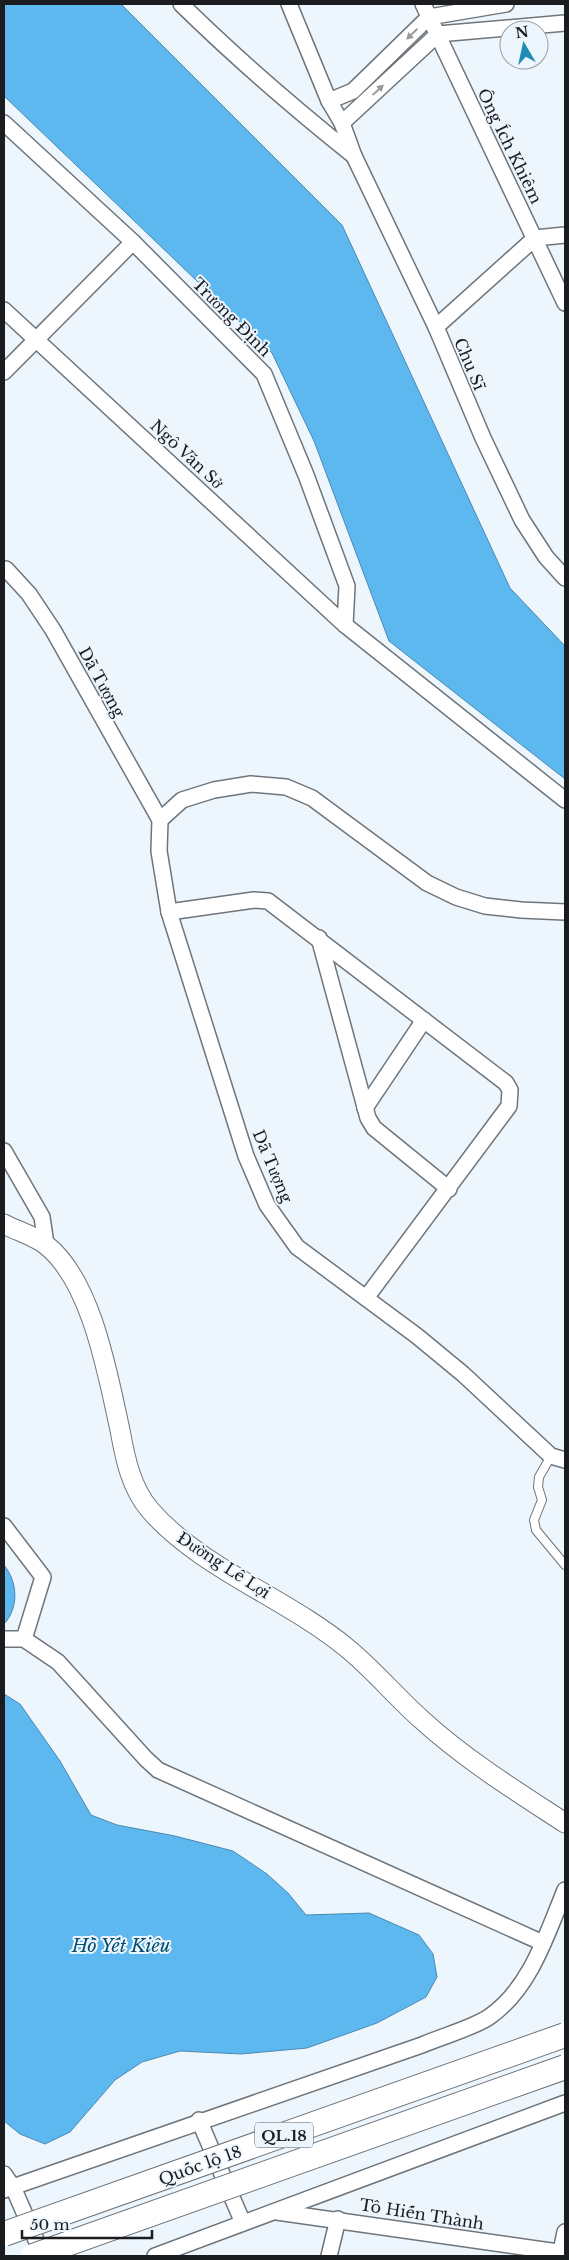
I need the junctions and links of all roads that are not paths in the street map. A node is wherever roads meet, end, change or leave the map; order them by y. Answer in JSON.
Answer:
{"nodes":[{"id":1,"x":181,"y":4,"type":"edge"},
{"id":2,"x":289,"y":4,"type":"edge"},
{"id":3,"x":506,"y":4,"type":"edge"},
{"id":4,"x":426,"y":10,"type":"edge"},
{"id":5,"x":565,"y":23,"type":"edge"},
{"id":6,"x":438,"y":34,"type":"junction"},
{"id":7,"x":329,"y":101,"type":"junction"},
{"id":8,"x":4,"y":123,"type":"edge"},
{"id":9,"x":342,"y":123,"type":"junction"},
{"id":10,"x":354,"y":156,"type":"junction"},
{"id":11,"x":565,"y":235,"type":"edge"},
{"id":12,"x":535,"y":238,"type":"junction"},
{"id":13,"x":133,"y":242,"type":"junction"},
{"id":14,"x":565,"y":303,"type":"edge"},
{"id":15,"x":4,"y":310,"type":"edge"},
{"id":16,"x":436,"y":328,"type":"junction"},
{"id":17,"x":36,"y":339,"type":"junction"},
{"id":18,"x":4,"y":372,"type":"edge"},
{"id":19,"x":4,"y":571,"type":"edge"},
{"id":20,"x":565,"y":578,"type":"edge"},
{"id":21,"x":345,"y":625,"type":"junction"},
{"id":22,"x":565,"y":800,"type":"edge"},
{"id":23,"x":160,"y":820,"type":"junction"},
{"id":24,"x":169,"y":912,"type":"junction"},
{"id":25,"x":565,"y":912,"type":"edge"},
{"id":26,"x":319,"y":938,"type":"junction"},
{"id":27,"x":424,"y":1020,"type":"junction"},
{"id":28,"x":365,"y":1108,"type":"junction"},
{"id":29,"x":4,"y":1151,"type":"edge"},
{"id":30,"x":449,"y":1189,"type":"junction"},
{"id":31,"x":4,"y":1224,"type":"edge"},
{"id":32,"x":46,"y":1244,"type":"junction"},
{"id":33,"x":366,"y":1298,"type":"junction"},
{"id":34,"x":558,"y":1458,"type":"edge"},
{"id":35,"x":4,"y":1526,"type":"edge"},
{"id":36,"x":565,"y":1565,"type":"edge"},
{"id":37,"x":24,"y":1638,"type":"junction"},
{"id":38,"x":4,"y":1639,"type":"edge"},
{"id":39,"x":565,"y":1824,"type":"edge"},
{"id":40,"x":565,"y":1890,"type":"edge"},
{"id":41,"x":543,"y":1943,"type":"junction"},
{"id":42,"x":565,"y":2020,"type":"edge"},
{"id":43,"x":565,"y":2035,"type":"edge"},
{"id":44,"x":565,"y":2067,"type":"edge"},
{"id":45,"x":565,"y":2082,"type":"edge"},
{"id":46,"x":565,"y":2103,"type":"edge"},
{"id":47,"x":199,"y":2120,"type":"junction"},
{"id":48,"x":4,"y":2174,"type":"edge"},
{"id":49,"x":8,"y":2188,"type":"edge"},
{"id":50,"x":274,"y":2211,"type":"junction"},
{"id":51,"x":4,"y":2219,"type":"edge"},
{"id":52,"x":338,"y":2219,"type":"junction"},
{"id":53,"x":243,"y":2223,"type":"junction"},
{"id":54,"x":565,"y":2232,"type":"edge"},
{"id":55,"x":4,"y":2234,"type":"edge"},
{"id":56,"x":562,"y":2254,"type":"edge"},
{"id":57,"x":33,"y":2256,"type":"edge"},
{"id":58,"x":43,"y":2256,"type":"edge"},
{"id":59,"x":76,"y":2256,"type":"edge"},
{"id":60,"x":155,"y":2256,"type":"edge"},
{"id":61,"x":329,"y":2256,"type":"edge"}],
"edges":[{"from":1,"to":10,"type":"street","name":"Chu Sĩ"},
{"from":2,"to":7,"type":"street","name":"Chu Sĩ"},
{"from":3,"to":4,"type":"street"},
{"from":4,"to":6,"type":"street","name":"Ông Ích Khiêm"},
{"from":4,"to":7,"type":"street","one_way":true},
{"from":5,"to":6,"type":"street"},
{"from":9,"to":6,"type":"street","one_way":true},
{"from":6,"to":12,"type":"street","name":"Ông Ích Khiêm"},
{"from":7,"to":9,"type":"street","name":"Chu Sĩ"},
{"from":8,"to":13,"type":"street","name":"Trương Định"},
{"from":9,"to":10,"type":"street","name":"Chu Sĩ"},
{"from":10,"to":16,"type":"street","name":"Chu Sĩ"},
{"from":11,"to":12,"type":"street"},
{"from":12,"to":14,"type":"street","name":"Ông Ích Khiêm"},
{"from":12,"to":16,"type":"street"},
{"from":13,"to":17,"type":"street"},
{"from":13,"to":21,"type":"street","name":"Trương Định"},
{"from":15,"to":17,"type":"street","name":"Ngô Văn Sở"},
{"from":16,"to":20,"type":"street","name":"Chu Sĩ"},
{"from":17,"to":18,"type":"street"},
{"from":17,"to":21,"type":"street","name":"Ngô Văn Sở"},
{"from":19,"to":23,"type":"street","name":"Dã Tượng"},
{"from":21,"to":22,"type":"street","name":"Ngô Văn Sở"},
{"from":23,"to":24,"type":"street","name":"Dã Tượng"},
{"from":23,"to":25,"type":"street"},
{"from":24,"to":26,"type":"street"},
{"from":24,"to":33,"type":"street","name":"Dã Tượng"},
{"from":26,"to":27,"type":"street"},
{"from":26,"to":28,"type":"street"},
{"from":27,"to":28,"type":"street"},
{"from":27,"to":30,"type":"street"},
{"from":28,"to":30,"type":"street"},
{"from":29,"to":32,"type":"street"},
{"from":30,"to":33,"type":"street"},
{"from":31,"to":32,"type":"street","name":"Đường Lê Lợi"},
{"from":32,"to":39,"type":"street","name":"Đường Lê Lợi"},
{"from":33,"to":34,"type":"street","name":"Dã Tượng"},
{"from":34,"to":36,"type":"lane"},
{"from":35,"to":37,"type":"street"},
{"from":37,"to":38,"type":"street"},
{"from":37,"to":41,"type":"street"},
{"from":40,"to":41,"type":"street"},
{"from":41,"to":47,"type":"street"},
{"from":42,"to":51,"type":"main road","name":"Quốc lộ 18","number":"QL.18"},
{"from":43,"to":55,"type":"main road","name":"Quốc lộ 18","number":"QL.18","bridge":true},
{"from":44,"to":57,"type":"main road","name":"Quốc lộ 18","number":"QL.18","bridge":true},
{"from":45,"to":59,"type":"main road","number":"QL.18"},
{"from":46,"to":50,"type":"street"},
{"from":47,"to":49,"type":"street"},
{"from":47,"to":53,"type":"street"},
{"from":48,"to":49,"type":"street"},
{"from":49,"to":58,"type":"street"},
{"from":50,"to":52,"type":"street","name":"Tô Hiến Thành"},
{"from":50,"to":53,"type":"street"},
{"from":52,"to":56,"type":"street","name":"Tô Hiến Thành"},
{"from":52,"to":61,"type":"street"},
{"from":53,"to":60,"type":"street"},
{"from":54,"to":56,"type":"street"}]}
